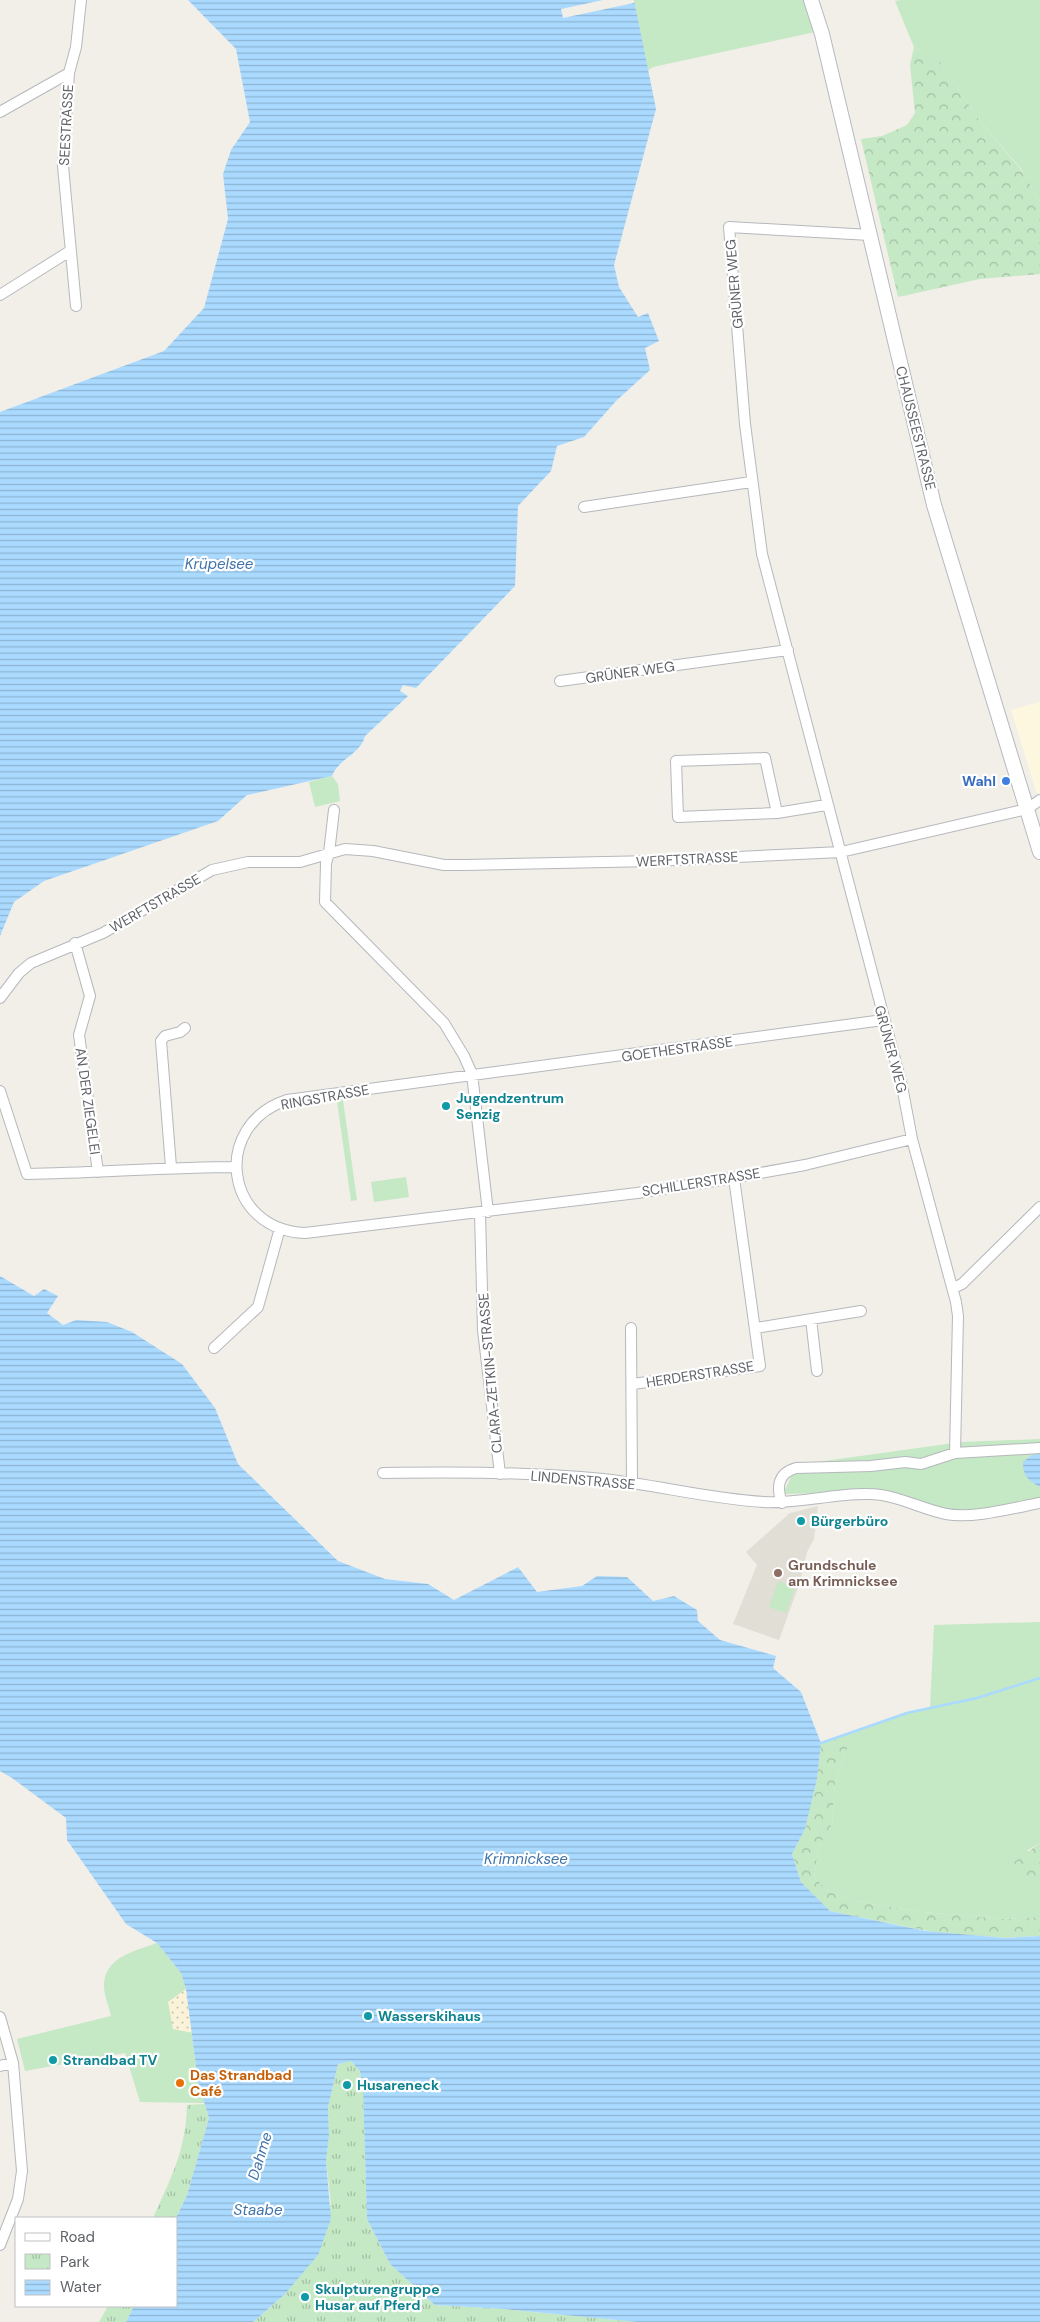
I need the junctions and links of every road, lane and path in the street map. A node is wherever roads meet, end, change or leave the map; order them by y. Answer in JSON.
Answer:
{"nodes":[{"id":1,"x":80,"y":0,"type":"edge"},
{"id":2,"x":811,"y":0,"type":"edge"},
{"id":3,"x":69,"y":73,"type":"junction"},
{"id":4,"x":0,"y":112,"type":"edge"},
{"id":5,"x":870,"y":235,"type":"junction"},
{"id":6,"x":70,"y":251,"type":"junction"},
{"id":7,"x":0,"y":295,"type":"edge"},
{"id":8,"x":76,"y":306,"type":"dead end"},
{"id":9,"x":751,"y":482,"type":"junction"},
{"id":10,"x":584,"y":507,"type":"dead end"},
{"id":11,"x":788,"y":650,"type":"junction"},
{"id":12,"x":560,"y":681,"type":"dead end"},
{"id":13,"x":1040,"y":800,"type":"edge"},
{"id":14,"x":826,"y":805,"type":"junction"},
{"id":15,"x":1027,"y":809,"type":"junction"},
{"id":16,"x":334,"y":810,"type":"dead end"},
{"id":17,"x":777,"y":813,"type":"junction"},
{"id":18,"x":841,"y":852,"type":"junction"},
{"id":19,"x":1040,"y":852,"type":"edge"},
{"id":20,"x":329,"y":853,"type":"junction"},
{"id":21,"x":75,"y":944,"type":"junction"},
{"id":22,"x":0,"y":998,"type":"edge"},
{"id":23,"x":883,"y":1020,"type":"junction"},
{"id":24,"x":185,"y":1028,"type":"dead end"},
{"id":25,"x":472,"y":1074,"type":"junction"},
{"id":26,"x":0,"y":1090,"type":"edge"},
{"id":27,"x":912,"y":1139,"type":"junction"},
{"id":28,"x":171,"y":1167,"type":"junction"},
{"id":29,"x":236,"y":1167,"type":"junction"},
{"id":30,"x":98,"y":1172,"type":"junction"},
{"id":31,"x":734,"y":1178,"type":"junction"},
{"id":32,"x":1040,"y":1207,"type":"edge"},
{"id":33,"x":484,"y":1212,"type":"junction"},
{"id":34,"x":280,"y":1228,"type":"junction"},
{"id":35,"x":953,"y":1288,"type":"junction"},
{"id":36,"x":861,"y":1311,"type":"dead end"},
{"id":37,"x":810,"y":1319,"type":"junction"},
{"id":38,"x":631,"y":1328,"type":"dead end"},
{"id":39,"x":756,"y":1328,"type":"junction"},
{"id":40,"x":214,"y":1348,"type":"dead end"},
{"id":41,"x":817,"y":1371,"type":"dead end"},
{"id":42,"x":633,"y":1384,"type":"junction"},
{"id":43,"x":1040,"y":1448,"type":"edge"},
{"id":44,"x":954,"y":1453,"type":"junction"},
{"id":45,"x":383,"y":1473,"type":"dead end"},
{"id":46,"x":500,"y":1474,"type":"junction"},
{"id":47,"x":632,"y":1483,"type":"junction"},
{"id":48,"x":782,"y":1502,"type":"junction"},
{"id":49,"x":1040,"y":1503,"type":"edge"},
{"id":50,"x":0,"y":2017,"type":"edge"},
{"id":51,"x":12,"y":2063,"type":"junction"},
{"id":52,"x":0,"y":2066,"type":"edge"},
{"id":53,"x":2,"y":2238,"type":"edge"}],
"edges":[{"from":1,"to":3,"type":"street","name":"SEESTRASSE"},
{"from":2,"to":5,"type":"main road","name":"CHAUSSEESTRASSE"},
{"from":3,"to":4,"type":"street"},
{"from":3,"to":6,"type":"street","name":"SEESTRASSE"},
{"from":5,"to":9,"type":"street","name":"GRÜNER WEG"},
{"from":5,"to":15,"type":"main road","name":"CHAUSSEESTRASSE"},
{"from":6,"to":7,"type":"street"},
{"from":6,"to":8,"type":"street","name":"SEESTRASSE"},
{"from":9,"to":10,"type":"street"},
{"from":9,"to":11,"type":"street","name":"GRÜNER WEG"},
{"from":11,"to":12,"type":"street","name":"GRÜNER WEG"},
{"from":11,"to":14,"type":"street","name":"GRÜNER WEG"},
{"from":13,"to":15,"type":"street","name":"WERFTSTRASSE"},
{"from":14,"to":17,"type":"street"},
{"from":14,"to":18,"type":"street","name":"GRÜNER WEG"},
{"from":15,"to":18,"type":"street","name":"WERFTSTRASSE"},
{"from":15,"to":19,"type":"main road","name":"CHAUSSEESTRASSE"},
{"from":16,"to":20,"type":"street"},
{"from":17,"to":17,"type":"street"},
{"from":18,"to":20,"type":"street","name":"WERFTSTRASSE"},
{"from":18,"to":23,"type":"street","name":"GRÜNER WEG"},
{"from":20,"to":21,"type":"street","name":"WERFTSTRASSE"},
{"from":20,"to":25,"type":"street"},
{"from":21,"to":22,"type":"street","name":"WERFTSTRASSE"},
{"from":21,"to":30,"type":"street","name":"AN DER ZIEGELEI"},
{"from":23,"to":25,"type":"street","name":"GOETHESTRASSE"},
{"from":23,"to":27,"type":"street","name":"GRÜNER WEG"},
{"from":24,"to":28,"type":"street"},
{"from":25,"to":29,"type":"street","name":"RINGSTRASSE"},
{"from":25,"to":33,"type":"street","name":"CLARA-ZETKIN-STRASSE"},
{"from":26,"to":30,"type":"street"},
{"from":27,"to":31,"type":"street","name":"SCHILLERSTRASSE"},
{"from":27,"to":35,"type":"street","name":"GRÜNER WEG"},
{"from":28,"to":29,"type":"street"},
{"from":28,"to":30,"type":"street"},
{"from":29,"to":34,"type":"street","name":"RINGSTRASSE"},
{"from":31,"to":33,"type":"street","name":"SCHILLERSTRASSE"},
{"from":31,"to":39,"type":"street","name":"HERDERSTRASSE"},
{"from":32,"to":35,"type":"street"},
{"from":33,"to":34,"type":"street","name":"RINGSTRASSE"},
{"from":33,"to":46,"type":"street","name":"CLARA-ZETKIN-STRASSE"},
{"from":34,"to":40,"type":"street"},
{"from":35,"to":44,"type":"street","name":"GRÜNER WEG"},
{"from":36,"to":37,"type":"street"},
{"from":37,"to":39,"type":"street"},
{"from":37,"to":41,"type":"street"},
{"from":38,"to":42,"type":"street","name":"HERDERSTRASSE"},
{"from":39,"to":42,"type":"street","name":"HERDERSTRASSE"},
{"from":42,"to":47,"type":"street","name":"HERDERSTRASSE"},
{"from":43,"to":44,"type":"street"},
{"from":44,"to":48,"type":"street"},
{"from":45,"to":46,"type":"street","name":"LINDENSTRASSE"},
{"from":46,"to":47,"type":"street","name":"LINDENSTRASSE"},
{"from":47,"to":48,"type":"street","name":"LINDENSTRASSE"},
{"from":48,"to":49,"type":"street","name":"LINDENSTRASSE"},
{"from":50,"to":51,"type":"street"},
{"from":51,"to":52,"type":"street"},
{"from":51,"to":53,"type":"street"}]}
